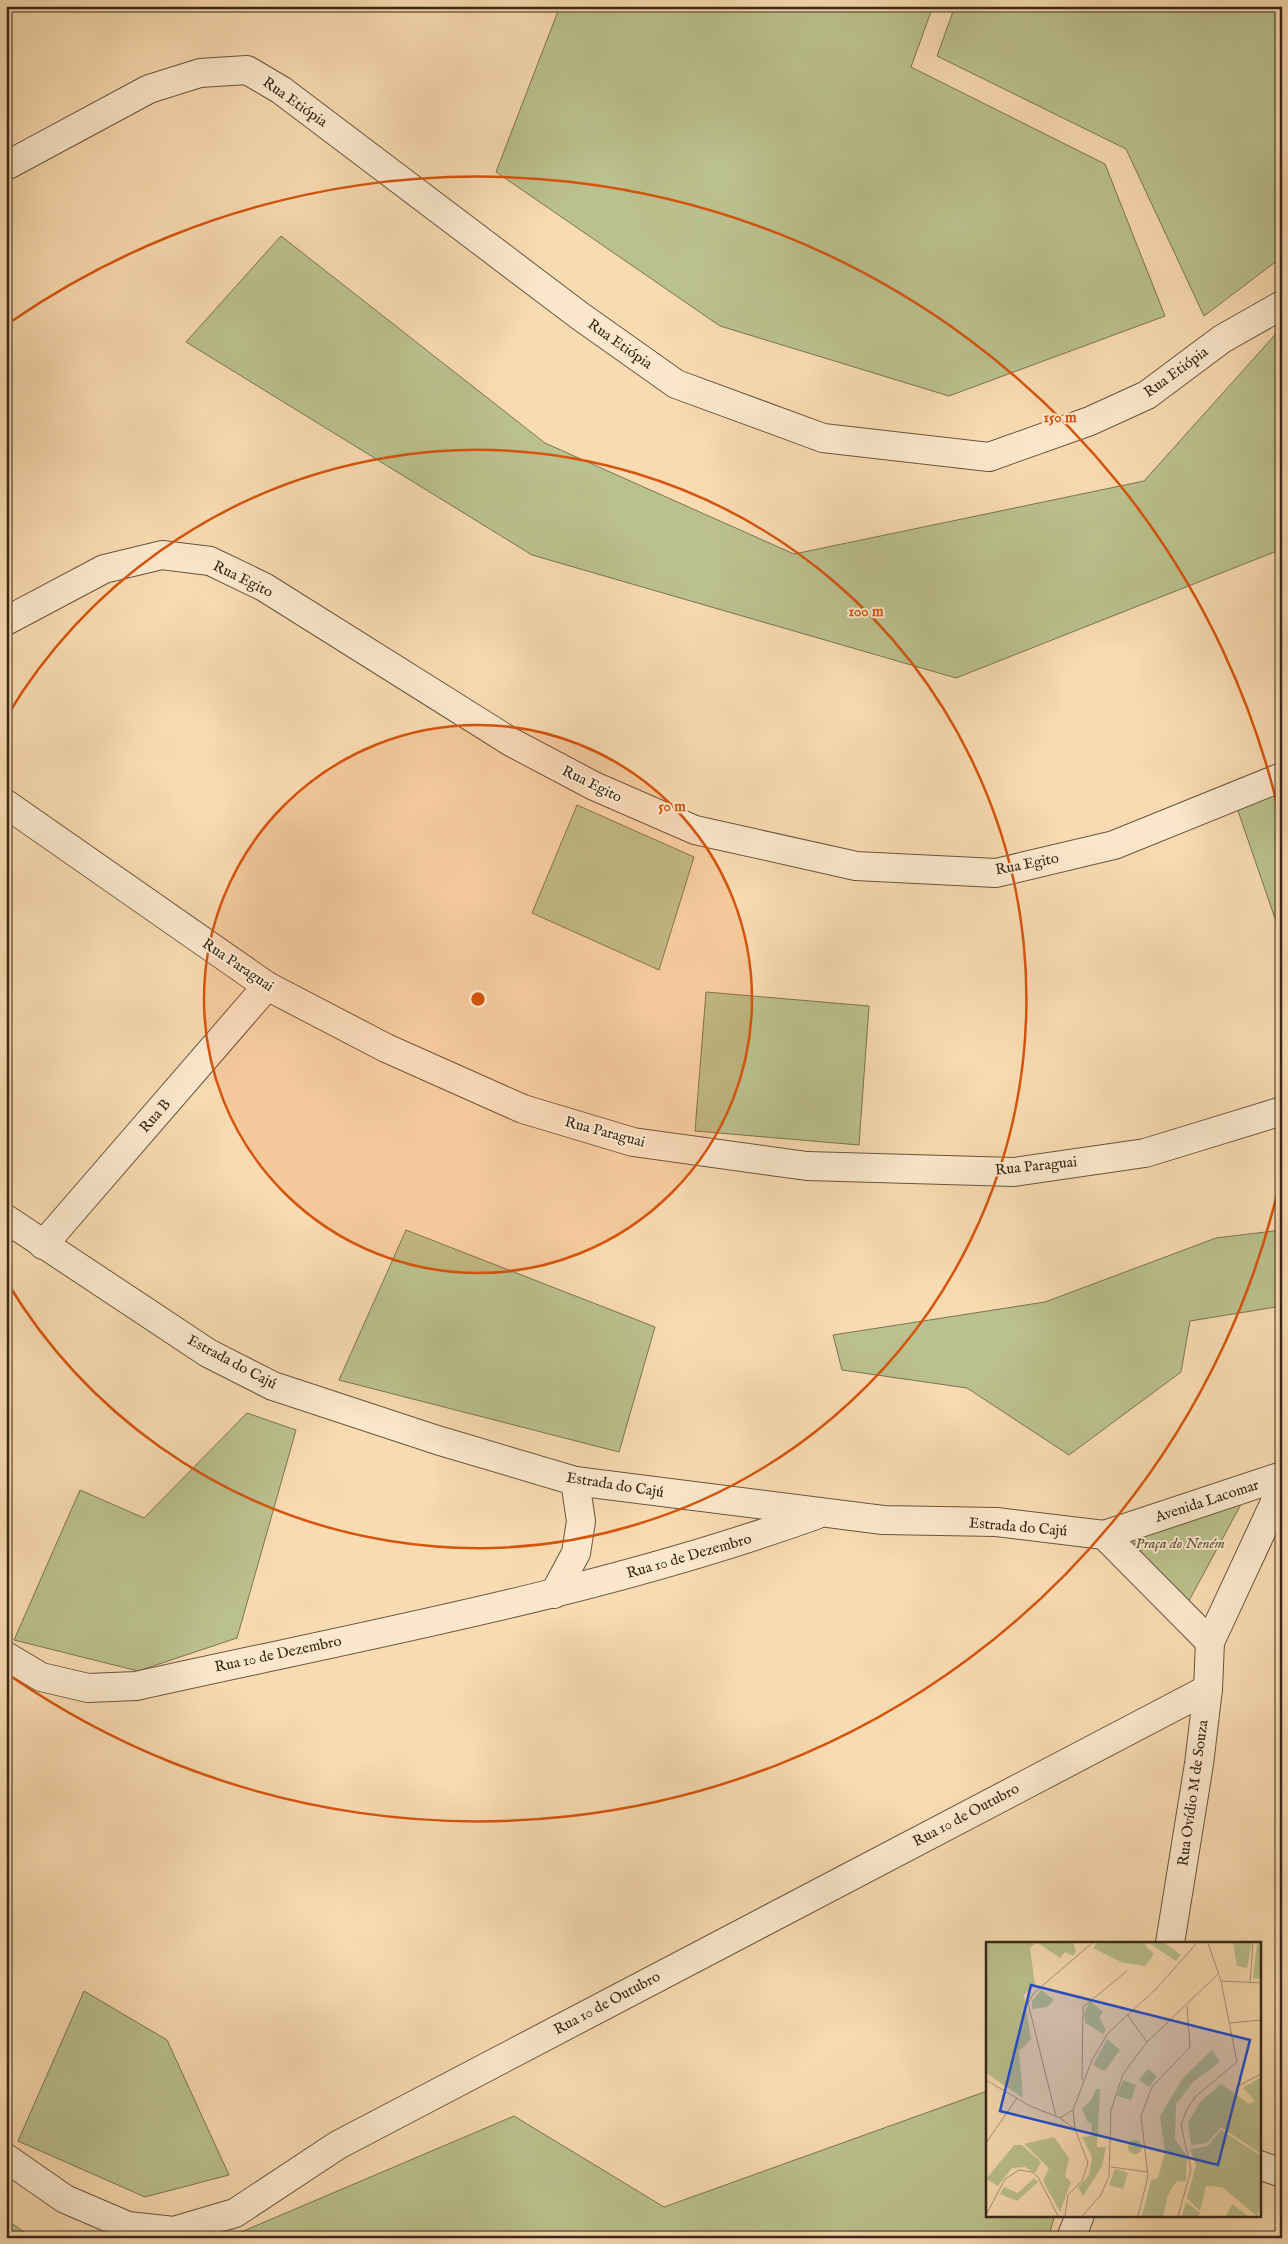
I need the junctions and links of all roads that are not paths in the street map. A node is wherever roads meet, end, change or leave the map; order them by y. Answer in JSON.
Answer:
{"nodes":[{"id":1,"x":6,"y":166,"type":"edge"},
{"id":2,"x":1282,"y":305,"type":"edge"},
{"id":3,"x":6,"y":621,"type":"edge"},
{"id":4,"x":1282,"y":777,"type":"edge"},
{"id":5,"x":6,"y":804,"type":"edge"},
{"id":6,"x":267,"y":986,"type":"junction"},
{"id":7,"x":1282,"y":1112,"type":"edge"},
{"id":8,"x":6,"y":1219,"type":"edge"},
{"id":9,"x":43,"y":1245,"type":"junction"},
{"id":10,"x":1282,"y":1476,"type":"edge"},
{"id":11,"x":575,"y":1481,"type":"junction"},
{"id":12,"x":1282,"y":1487,"type":"edge"},
{"id":13,"x":823,"y":1513,"type":"junction"},
{"id":14,"x":1104,"y":1535,"type":"junction"},
{"id":15,"x":554,"y":1594,"type":"junction"},
{"id":16,"x":1210,"y":1642,"type":"junction"},
{"id":17,"x":6,"y":1656,"type":"edge"},
{"id":18,"x":1208,"y":1689,"type":"junction"},
{"id":19,"x":1170,"y":1942,"type":"edge"},
{"id":20,"x":6,"y":2158,"type":"edge"},
{"id":21,"x":1260,"y":2165,"type":"edge"},
{"id":22,"x":1282,"y":2174,"type":"edge"},
{"id":23,"x":1080,"y":2216,"type":"edge"},
{"id":24,"x":1071,"y":2238,"type":"edge"}],
"edges":[{"from":1,"to":2,"type":"street","name":"Rua Etiópia"},
{"from":3,"to":4,"type":"street","name":"Rua Egito"},
{"from":5,"to":6,"type":"street","name":"Rua Paraguai"},
{"from":6,"to":7,"type":"street","name":"Rua Paraguai"},
{"from":6,"to":9,"type":"street","name":"Rua B"},
{"from":8,"to":9,"type":"street","name":"Estrada do Cajú"},
{"from":9,"to":11,"type":"street","name":"Estrada do Cajú"},
{"from":10,"to":14,"type":"street","name":"Avenida Lacomar"},
{"from":11,"to":13,"type":"street","name":"Estrada do Cajú"},
{"from":11,"to":15,"type":"street"},
{"from":12,"to":16,"type":"street","name":"Avenida Lacomar"},
{"from":13,"to":14,"type":"street","name":"Estrada do Cajú"},
{"from":13,"to":15,"type":"street","name":"Rua 10 de Dezembro"},
{"from":14,"to":16,"type":"street"},
{"from":15,"to":17,"type":"street","name":"Rua 10 de Dezembro"},
{"from":16,"to":18,"type":"street","name":"Rua Ovídio M de Souza"},
{"from":18,"to":19,"type":"street","name":"Rua Ovídio M de Souza"},
{"from":18,"to":20,"type":"street","name":"Rua 10 de Outubro"},
{"from":21,"to":22,"type":"street"},
{"from":23,"to":24,"type":"street"}]}
